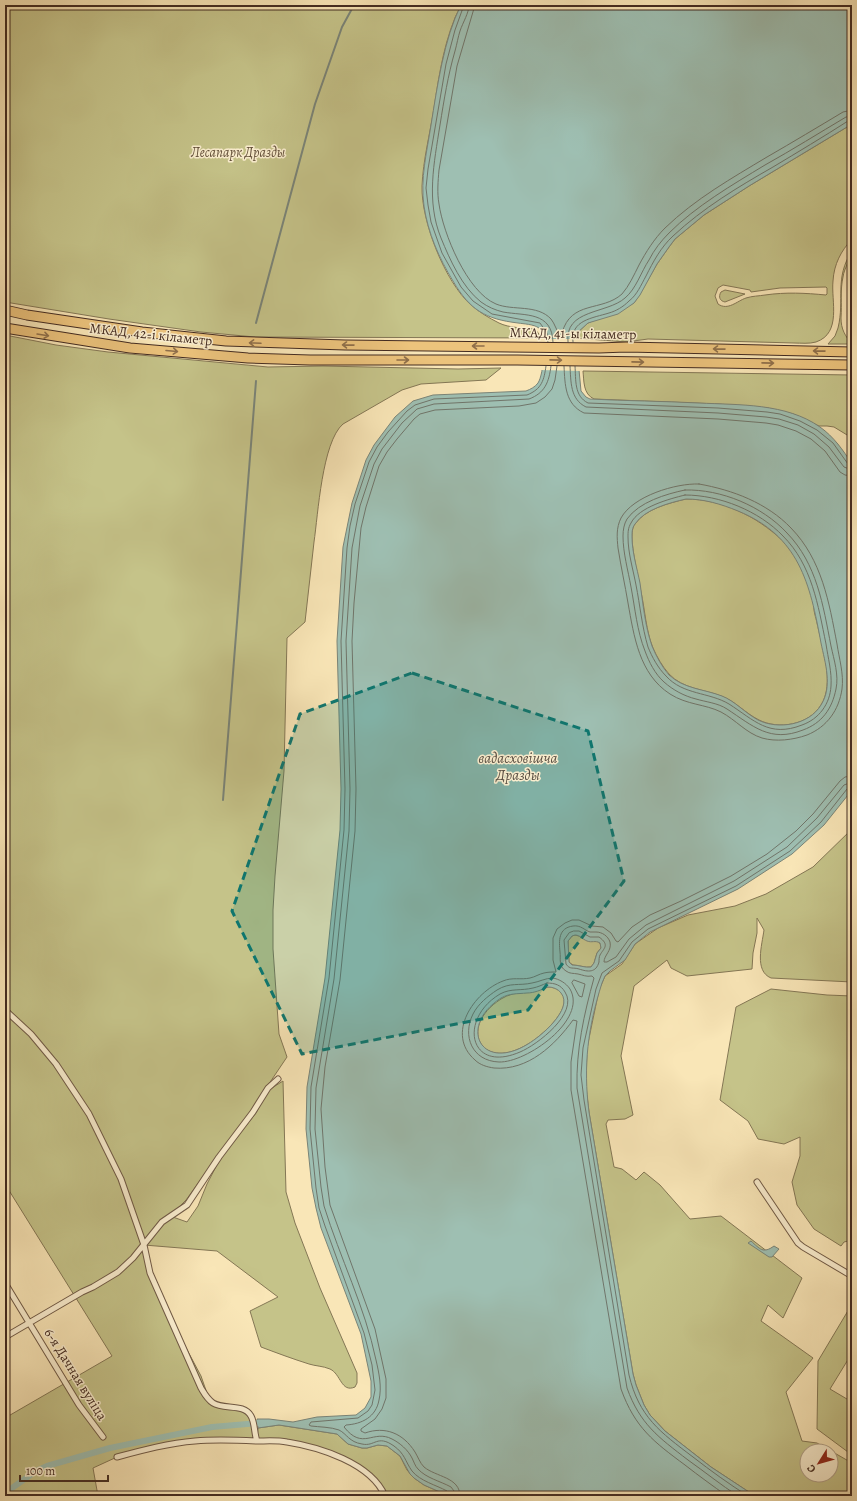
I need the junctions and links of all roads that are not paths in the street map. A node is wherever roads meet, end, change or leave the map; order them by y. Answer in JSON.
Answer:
{"nodes":[{"id":1,"x":5,"y":310,"type":"edge"},
{"id":2,"x":5,"y":328,"type":"edge"},
{"id":3,"x":294,"y":344,"type":"joint"},
{"id":4,"x":852,"y":352,"type":"edge"},
{"id":5,"x":294,"y":359,"type":"joint"},
{"id":6,"x":852,"y":365,"type":"edge"},
{"id":7,"x":5,"y":1010,"type":"edge"},
{"id":8,"x":278,"y":1079,"type":"dead end"},
{"id":9,"x":757,"y":1182,"type":"dead end"},
{"id":10,"x":144,"y":1245,"type":"junction"},
{"id":11,"x":852,"y":1276,"type":"edge"},
{"id":12,"x":5,"y":1283,"type":"edge"},
{"id":13,"x":30,"y":1322,"type":"junction"},
{"id":14,"x":5,"y":1337,"type":"edge"},
{"id":15,"x":103,"y":1438,"type":"dead end"},
{"id":16,"x":256,"y":1438,"type":"junction"},
{"id":17,"x":117,"y":1457,"type":"dead end"},
{"id":18,"x":384,"y":1496,"type":"edge"}],
"edges":[{"from":3,"to":1,"type":"highway","name":"МКАД, 42-і кіламетр","one_way":true},
{"from":2,"to":5,"type":"highway","name":"МКАД, 42-і кіламетр","one_way":true},
{"from":4,"to":3,"type":"highway","name":"МКАД, 41-ы кіламетр","one_way":true},
{"from":5,"to":6,"type":"highway","name":"МКАД, 41-ы кіламетр","one_way":true},
{"from":7,"to":10,"type":"street"},
{"from":8,"to":10,"type":"street"},
{"from":9,"to":11,"type":"street"},
{"from":10,"to":13,"type":"street"},
{"from":10,"to":16,"type":"street"},
{"from":12,"to":13,"type":"street","name":"6-я Дачная вуліца"},
{"from":13,"to":14,"type":"street","name":"6-я Дачная вуліца"},
{"from":13,"to":15,"type":"street","name":"6-я Дачная вуліца"},
{"from":16,"to":17,"type":"street"},
{"from":16,"to":18,"type":"street"}]}
